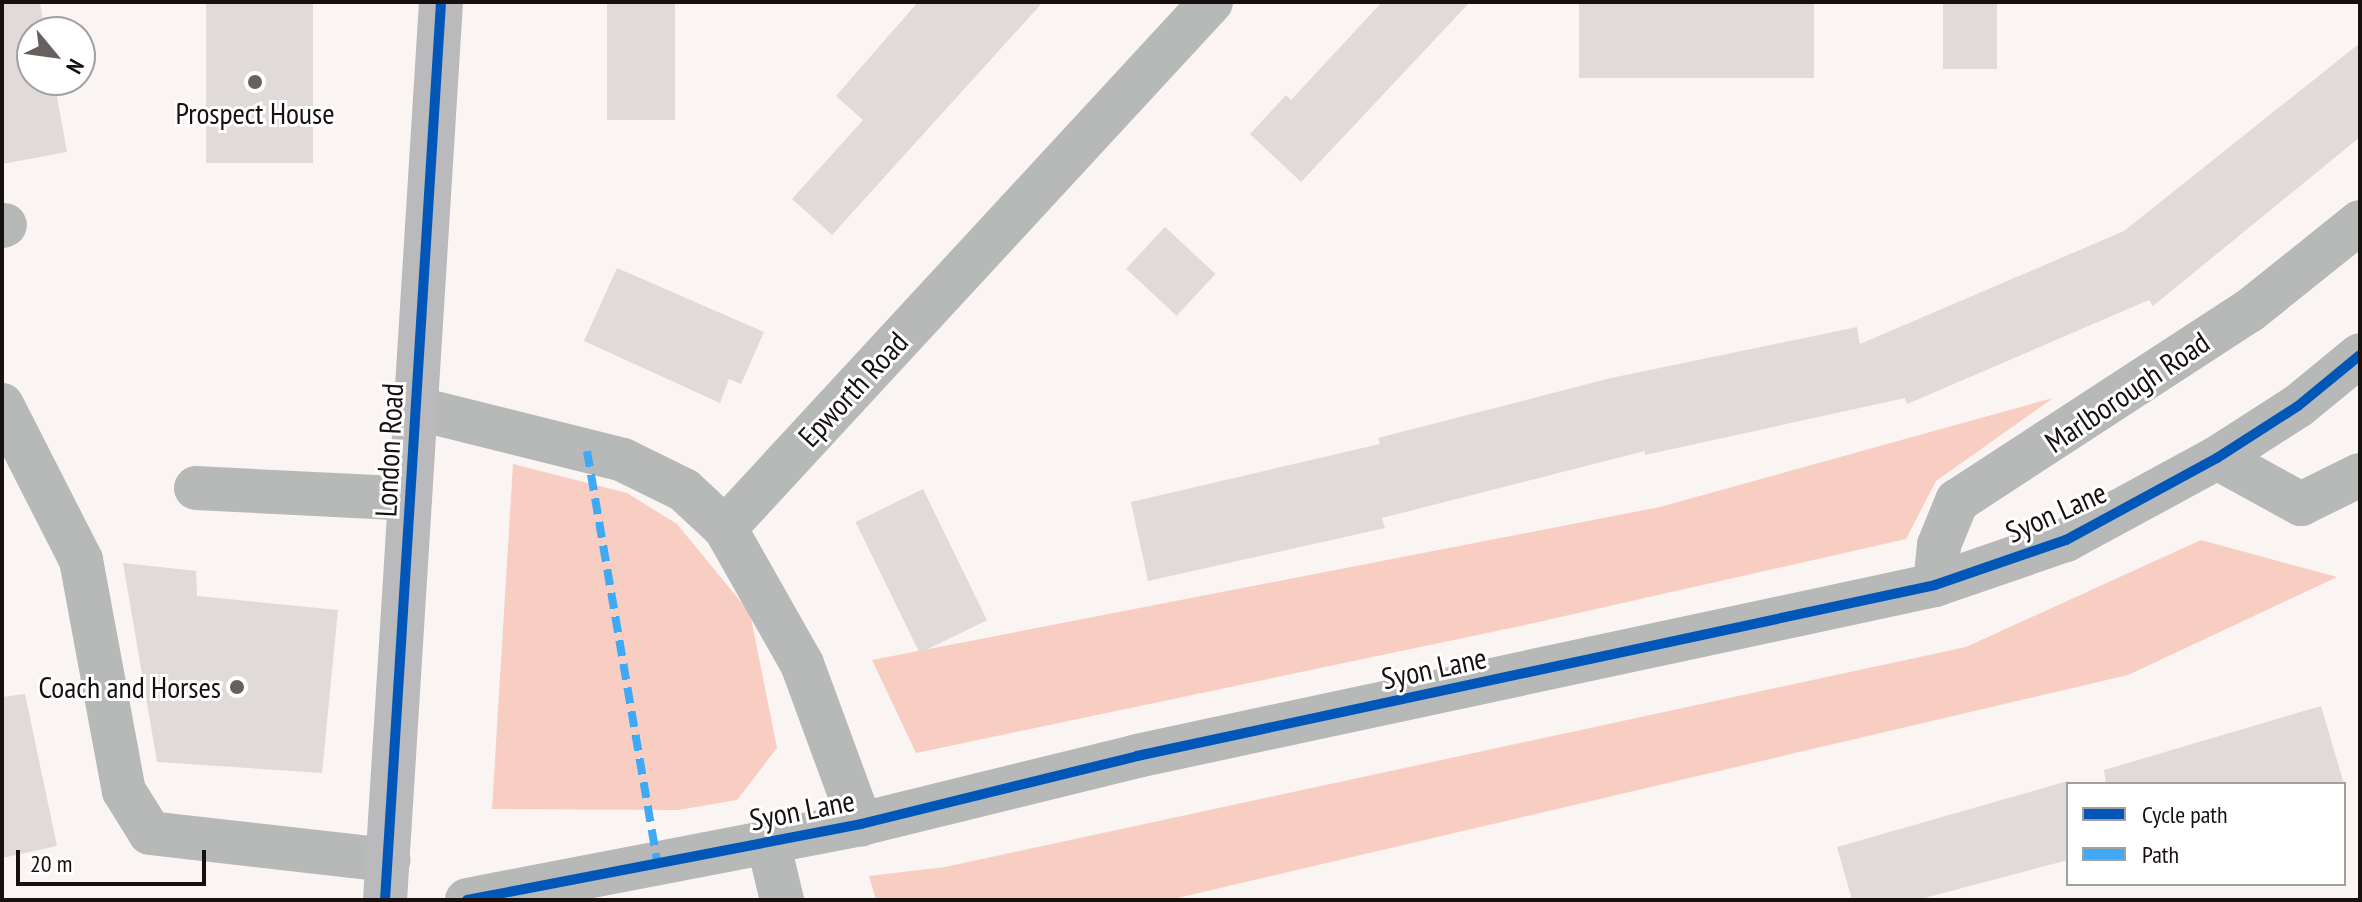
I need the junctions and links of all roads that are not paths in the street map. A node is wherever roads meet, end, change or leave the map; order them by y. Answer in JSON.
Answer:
{"nodes":[{"id":1,"x":441,"y":2,"type":"edge"},
{"id":2,"x":1211,"y":2,"type":"edge"},
{"id":3,"x":2360,"y":222,"type":"edge"},
{"id":4,"x":2360,"y":355,"type":"edge"},
{"id":5,"x":2,"y":405,"type":"edge"},
{"id":6,"x":415,"y":408,"type":"junction"},
{"id":7,"x":2217,"y":458,"type":"junction"},
{"id":8,"x":2360,"y":475,"type":"edge"},
{"id":9,"x":196,"y":488,"type":"dead end"},
{"id":10,"x":410,"y":499,"type":"junction"},
{"id":11,"x":725,"y":528,"type":"junction"},
{"id":12,"x":1935,"y":585,"type":"junction"},
{"id":13,"x":861,"y":824,"type":"junction"},
{"id":14,"x":768,"y":842,"type":"junction"},
{"id":15,"x":386,"y":880,"type":"edge"},
{"id":16,"x":467,"y":900,"type":"edge"},
{"id":17,"x":782,"y":900,"type":"edge"}],
"edges":[{"from":1,"to":6,"type":"main road","name":"London Road"},
{"from":2,"to":11,"type":"street","name":"Epworth Road"},
{"from":3,"to":12,"type":"street","name":"Marlborough Road"},
{"from":4,"to":7,"type":"street","name":"Syon Lane"},
{"from":5,"to":15,"type":"street"},
{"from":6,"to":10,"type":"main road","name":"London Road"},
{"from":6,"to":11,"type":"street"},
{"from":7,"to":8,"type":"street"},
{"from":7,"to":12,"type":"street","name":"Syon Lane"},
{"from":9,"to":10,"type":"street"},
{"from":10,"to":15,"type":"main road","name":"London Road"},
{"from":11,"to":13,"type":"street","name":"Syon Lane"},
{"from":12,"to":13,"type":"street","name":"Syon Lane"},
{"from":13,"to":14,"type":"street","name":"Syon Lane"},
{"from":14,"to":16,"type":"street","name":"Syon Lane"},
{"from":14,"to":17,"type":"street"}]}
